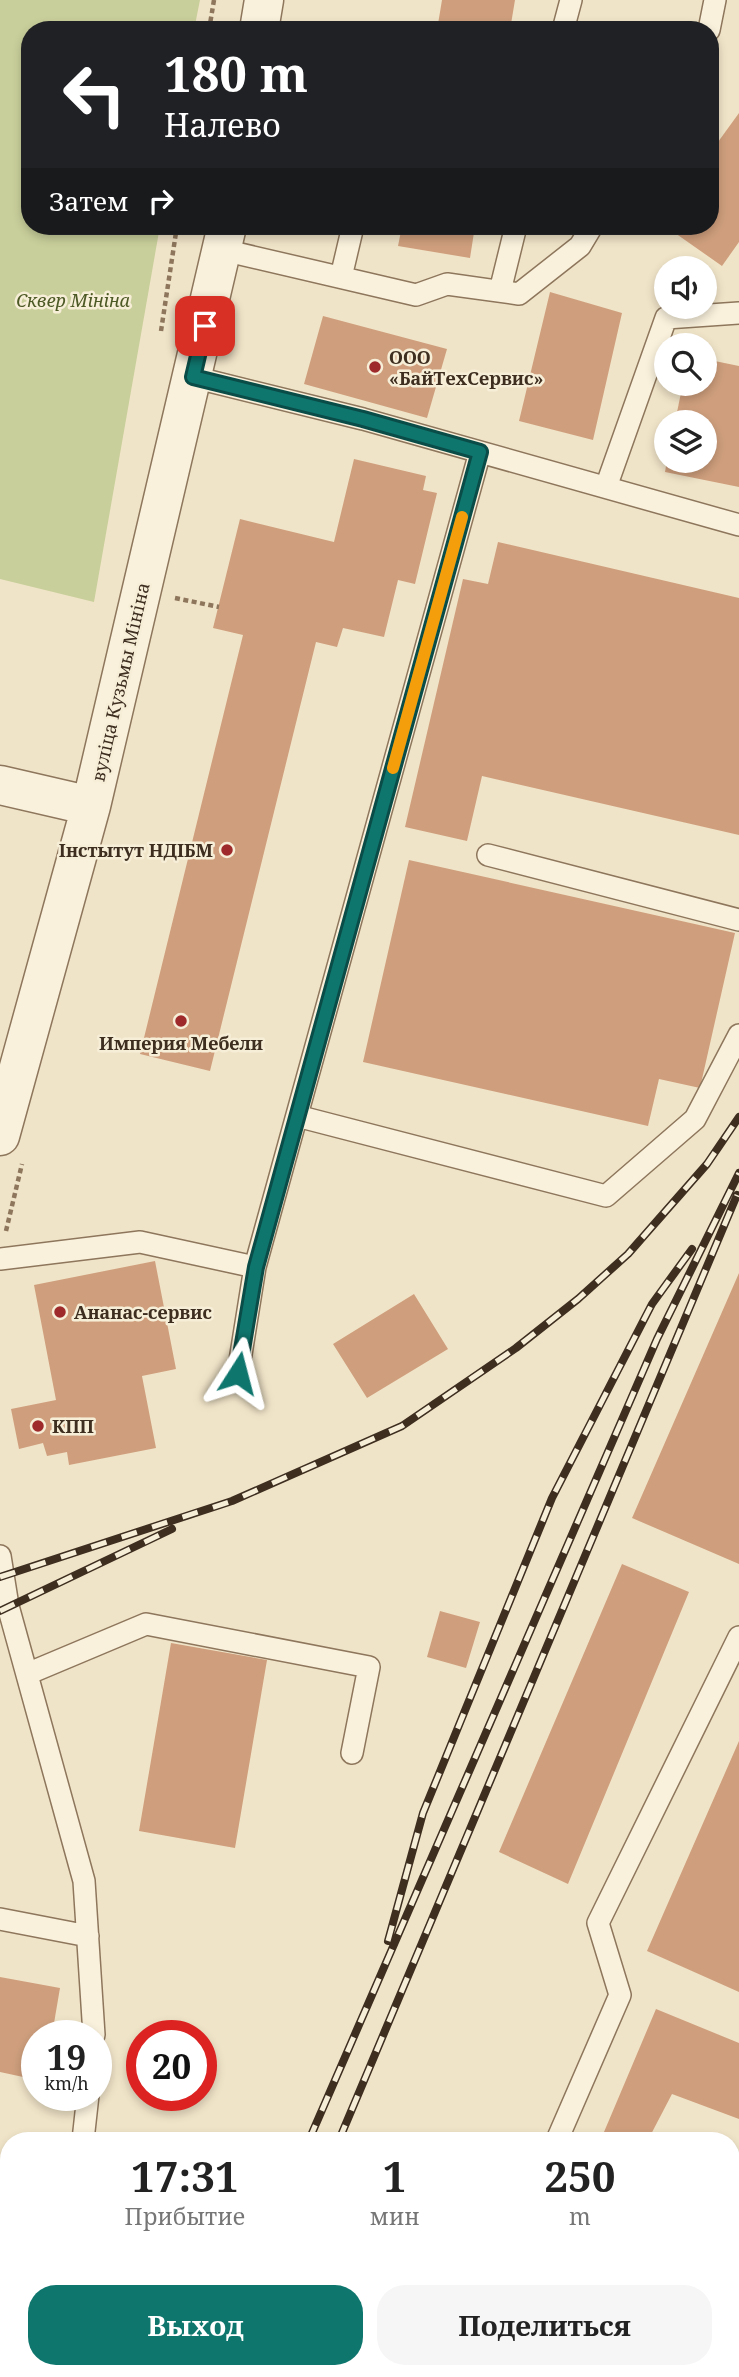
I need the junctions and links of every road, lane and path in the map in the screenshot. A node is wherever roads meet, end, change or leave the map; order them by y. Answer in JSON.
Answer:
{"nodes":[{"id":1,"x":214,"y":0,"type":"edge"},
{"id":2,"x":571,"y":0,"type":"edge"},
{"id":3,"x":715,"y":0,"type":"edge"},
{"id":4,"x":210,"y":21,"type":"edge"},
{"id":5,"x":566,"y":21,"type":"edge"},
{"id":6,"x":711,"y":21,"type":"edge"},
{"id":7,"x":351,"y":235,"type":"edge"},
{"id":8,"x":514,"y":235,"type":"edge"},
{"id":9,"x":587,"y":235,"type":"edge"},
{"id":10,"x":225,"y":238,"type":"edge"},
{"id":11,"x":341,"y":277,"type":"junction"},
{"id":12,"x":500,"y":291,"type":"junction"},
{"id":13,"x":739,"y":313,"type":"edge"},
{"id":14,"x":193,"y":377,"type":"junction"},
{"id":15,"x":480,"y":452,"type":"junction"},
{"id":16,"x":606,"y":487,"type":"junction"},
{"id":17,"x":739,"y":525,"type":"edge"},
{"id":18,"x":166,"y":596,"type":"dead end"},
{"id":19,"x":219,"y":607,"type":"dead end"},
{"id":20,"x":0,"y":785,"type":"edge"},
{"id":21,"x":90,"y":806,"type":"junction"},
{"id":22,"x":488,"y":855,"type":"dead end"},
{"id":23,"x":739,"y":920,"type":"edge"},
{"id":24,"x":739,"y":1035,"type":"edge"},
{"id":25,"x":297,"y":1116,"type":"junction"},
{"id":26,"x":0,"y":1136,"type":"edge"},
{"id":27,"x":0,"y":1259,"type":"edge"},
{"id":28,"x":256,"y":1267,"type":"junction"},
{"id":29,"x":238,"y":1373,"type":"dead end"},
{"id":30,"x":0,"y":1556,"type":"edge"},
{"id":31,"x":739,"y":1637,"type":"edge"},
{"id":32,"x":27,"y":1674,"type":"junction"},
{"id":33,"x":352,"y":1753,"type":"dead end"},
{"id":34,"x":0,"y":1919,"type":"edge"},
{"id":35,"x":88,"y":1936,"type":"junction"},
{"id":36,"x":93,"y":2020,"type":"edge"},
{"id":37,"x":86,"y":2111,"type":"edge"},
{"id":38,"x":84,"y":2132,"type":"edge"},
{"id":39,"x":560,"y":2132,"type":"edge"}],
"edges":[{"from":1,"to":4,"type":"path"},
{"from":2,"to":5,"type":"lane"},
{"from":3,"to":6,"type":"lane"},
{"from":7,"to":11,"type":"lane"},
{"from":8,"to":12,"type":"lane"},
{"from":9,"to":12,"type":"lane"},
{"from":10,"to":11,"type":"lane"},
{"from":10,"to":14,"type":"street","name":"вуліца Кузьмы Мініна"},
{"from":11,"to":12,"type":"lane"},
{"from":13,"to":16,"type":"lane"},
{"from":14,"to":15,"type":"lane"},
{"from":14,"to":21,"type":"street","name":"вуліца Кузьмы Мініна"},
{"from":15,"to":16,"type":"lane"},
{"from":15,"to":25,"type":"lane"},
{"from":16,"to":17,"type":"lane"},
{"from":18,"to":19,"type":"path"},
{"from":20,"to":21,"type":"street"},
{"from":21,"to":26,"type":"street","name":"вуліца Кузьмы Мініна"},
{"from":22,"to":23,"type":"lane"},
{"from":24,"to":25,"type":"lane"},
{"from":25,"to":28,"type":"lane"},
{"from":27,"to":28,"type":"lane"},
{"from":28,"to":29,"type":"lane"},
{"from":30,"to":32,"type":"lane"},
{"from":31,"to":39,"type":"lane"},
{"from":32,"to":33,"type":"lane"},
{"from":32,"to":35,"type":"lane"},
{"from":34,"to":35,"type":"lane"},
{"from":35,"to":36,"type":"lane"},
{"from":37,"to":38,"type":"lane"}]}
